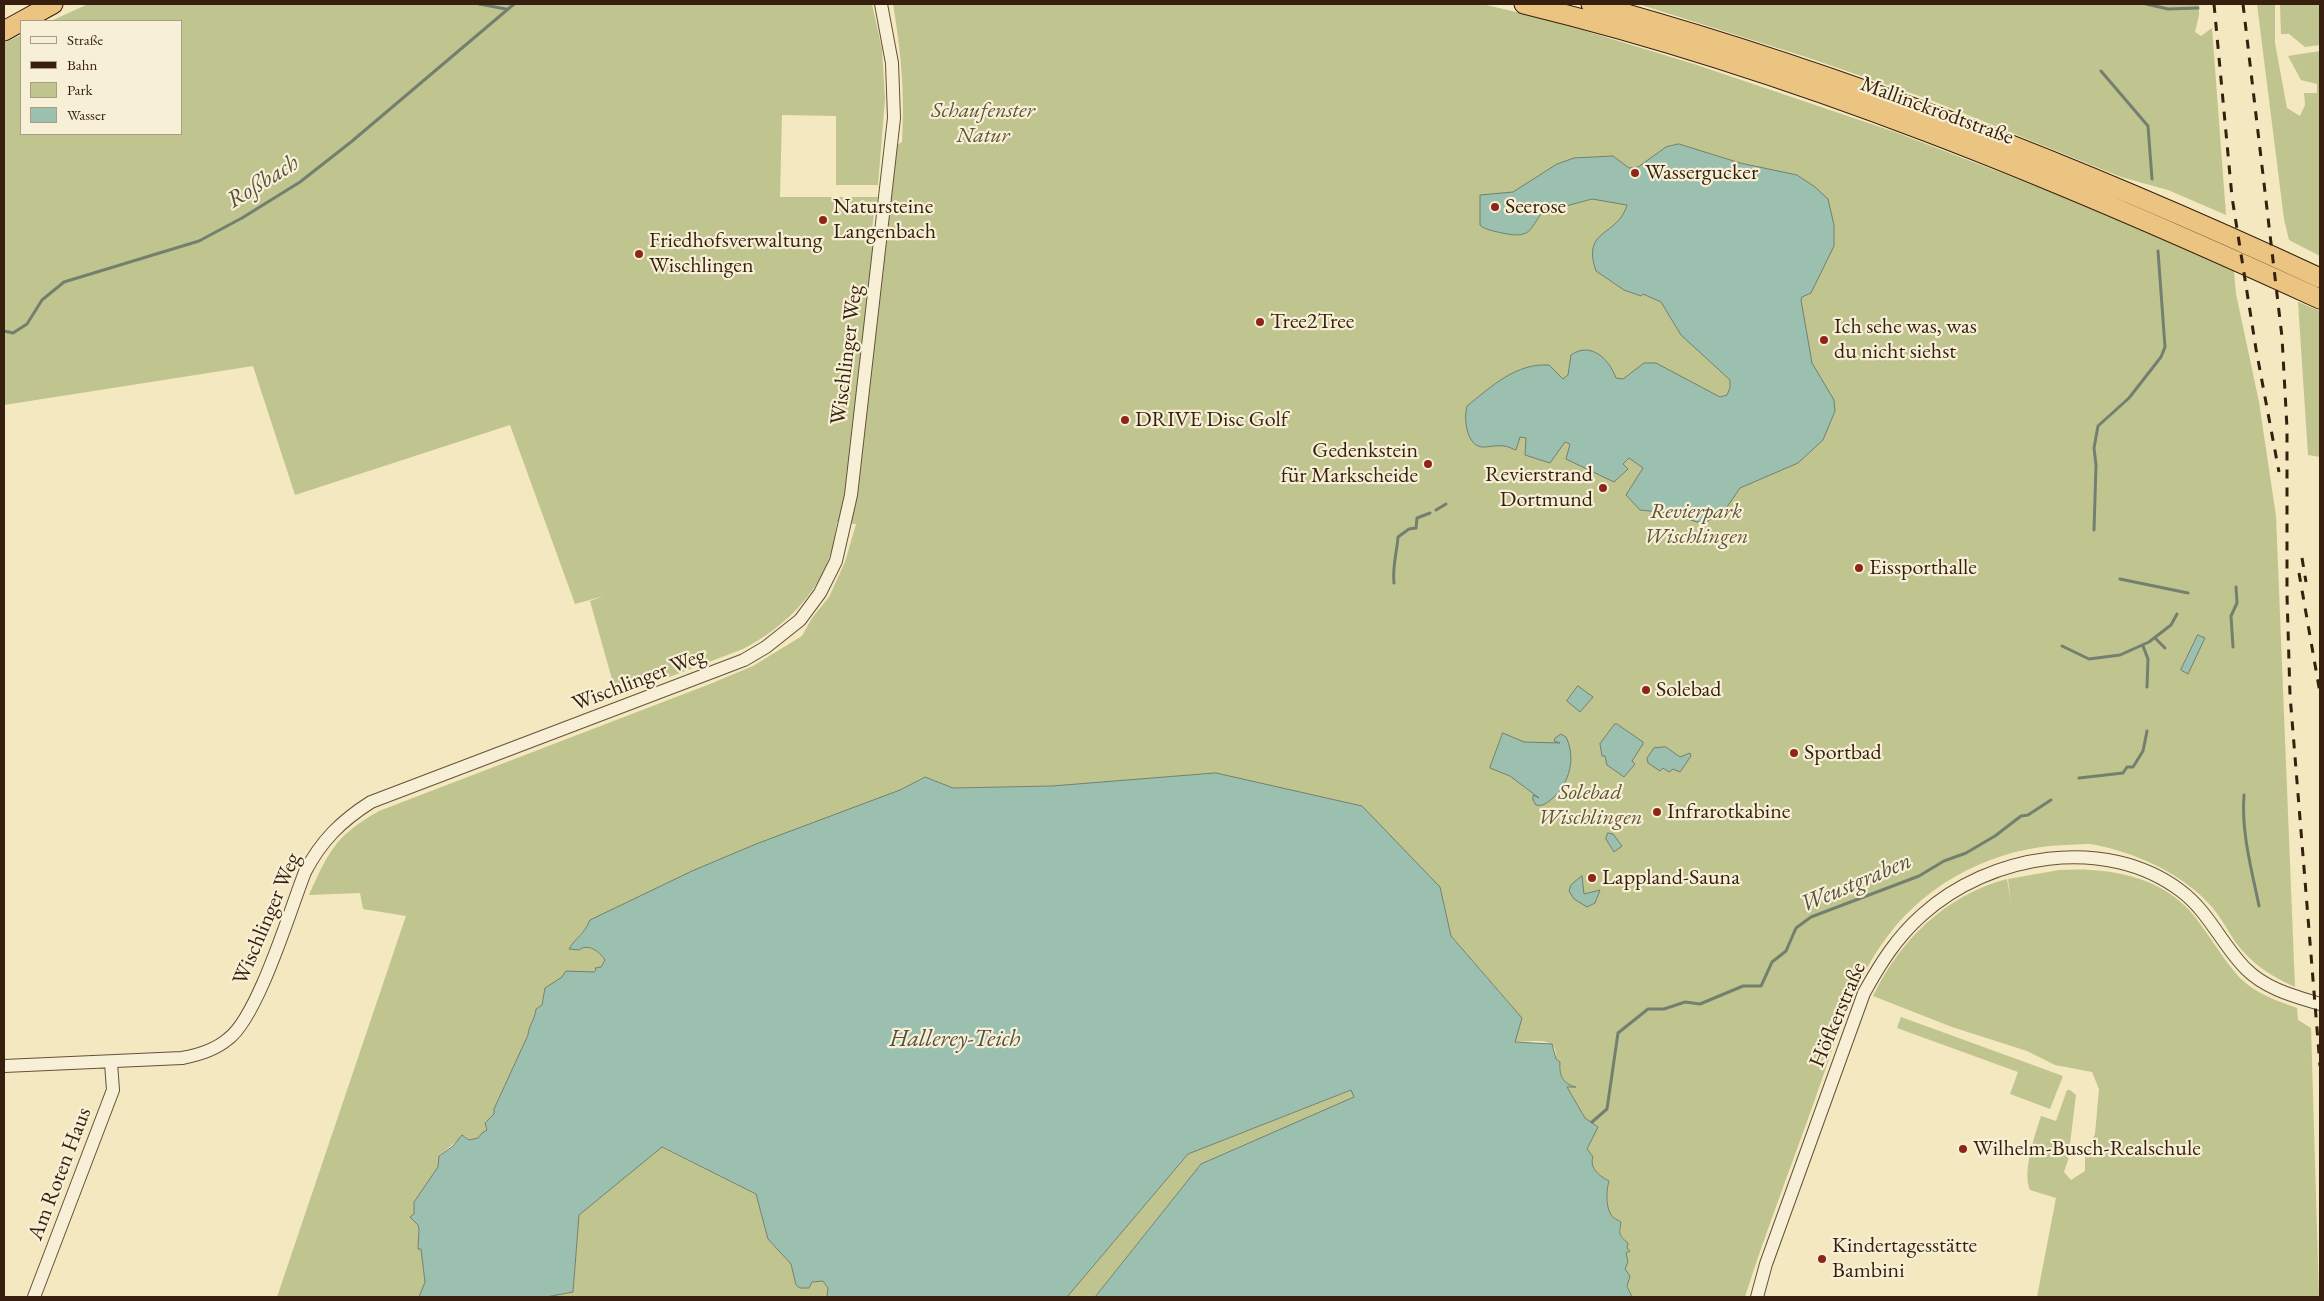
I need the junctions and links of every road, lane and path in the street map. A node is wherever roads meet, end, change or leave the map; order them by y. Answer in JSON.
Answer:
{"nodes":[{"id":1,"x":38,"y":4,"type":"edge"},
{"id":2,"x":53,"y":4,"type":"edge"},
{"id":3,"x":881,"y":4,"type":"edge"},
{"id":4,"x":1524,"y":4,"type":"edge"},
{"id":5,"x":1591,"y":4,"type":"edge"},
{"id":6,"x":4,"y":14,"type":"edge"},
{"id":7,"x":24,"y":20,"type":"edge"},
{"id":8,"x":20,"y":22,"type":"edge"},
{"id":9,"x":4,"y":31,"type":"edge"},
{"id":10,"x":2320,"y":278,"type":"edge"},
{"id":11,"x":2320,"y":299,"type":"edge"},
{"id":12,"x":2320,"y":1004,"type":"edge"},
{"id":13,"x":111,"y":1063,"type":"junction"},
{"id":14,"x":4,"y":1066,"type":"edge"},
{"id":15,"x":34,"y":1297,"type":"edge"},
{"id":16,"x":1756,"y":1297,"type":"edge"}],
"edges":[{"from":1,"to":6,"type":"highway"},
{"from":2,"to":7,"type":"highway"},
{"from":3,"to":13,"type":"street","name":"Wischlinger Weg"},
{"from":4,"to":11,"type":"highway","name":"Mallinckrodtstraße"},
{"from":5,"to":10,"type":"highway","name":"Mallinckrodtstraße"},
{"from":8,"to":9,"type":"highway"},
{"from":12,"to":16,"type":"street","name":"Höfkerstraße"},
{"from":13,"to":14,"type":"street","name":"Wischlinger Weg"},
{"from":13,"to":15,"type":"street","name":"Am Roten Haus"}]}
